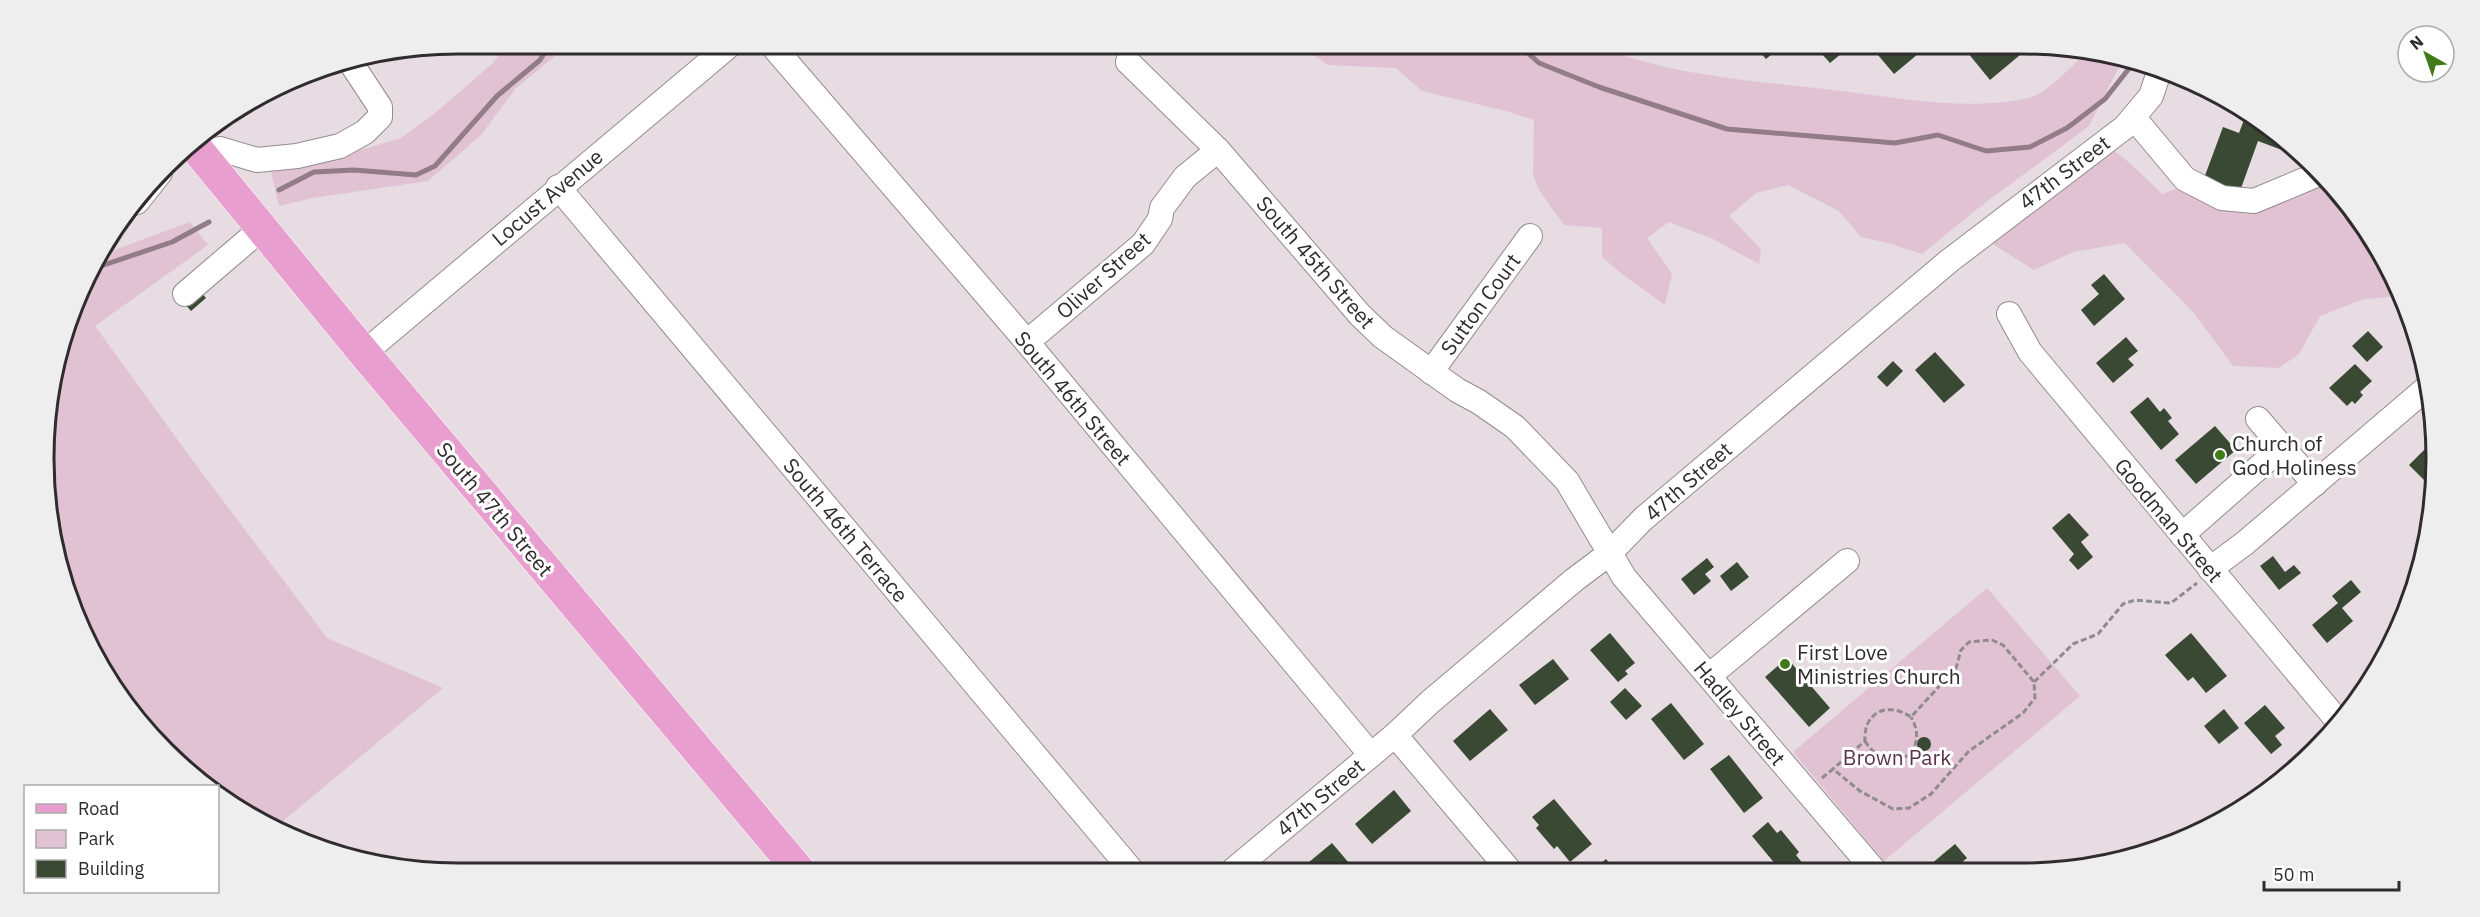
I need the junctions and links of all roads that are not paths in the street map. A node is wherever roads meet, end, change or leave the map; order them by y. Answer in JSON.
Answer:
{"nodes":[{"id":1,"x":719,"y":54,"type":"edge"},
{"id":2,"x":780,"y":54,"type":"edge"},
{"id":3,"x":1128,"y":62,"type":"dead end"},
{"id":4,"x":354,"y":68,"type":"edge"},
{"id":5,"x":2157,"y":77,"type":"edge"},
{"id":6,"x":2134,"y":118,"type":"junction"},
{"id":7,"x":199,"y":148,"type":"edge"},
{"id":8,"x":197,"y":150,"type":"edge"},
{"id":9,"x":1218,"y":150,"type":"junction"},
{"id":10,"x":2312,"y":177,"type":"edge"},
{"id":11,"x":558,"y":187,"type":"junction"},
{"id":12,"x":261,"y":229,"type":"junction"},
{"id":13,"x":1530,"y":236,"type":"dead end"},
{"id":14,"x":185,"y":294,"type":"dead end"},
{"id":15,"x":2009,"y":314,"type":"dead end"},
{"id":16,"x":1027,"y":342,"type":"junction"},
{"id":17,"x":364,"y":353,"type":"junction"},
{"id":18,"x":1431,"y":372,"type":"junction"},
{"id":19,"x":2421,"y":393,"type":"edge"},
{"id":20,"x":2258,"y":419,"type":"dead end"},
{"id":21,"x":2282,"y":447,"type":"junction"},
{"id":22,"x":2315,"y":483,"type":"junction"},
{"id":23,"x":2182,"y":535,"type":"junction"},
{"id":24,"x":1610,"y":553,"type":"junction"},
{"id":25,"x":1847,"y":561,"type":"dead end"},
{"id":26,"x":2211,"y":570,"type":"junction"},
{"id":27,"x":1708,"y":676,"type":"junction"},
{"id":28,"x":2333,"y":716,"type":"edge"},
{"id":29,"x":1395,"y":735,"type":"junction"},
{"id":30,"x":1371,"y":755,"type":"junction"},
{"id":31,"x":793,"y":863,"type":"edge"},
{"id":32,"x":1125,"y":863,"type":"edge"},
{"id":33,"x":1242,"y":863,"type":"edge"},
{"id":34,"x":1503,"y":863,"type":"edge"},
{"id":35,"x":1868,"y":863,"type":"edge"}],
"edges":[{"from":1,"to":11,"type":"street","name":"Locust Avenue"},
{"from":2,"to":16,"type":"street","name":"South 46th Street"},
{"from":3,"to":9,"type":"street","name":"South 45th Street"},
{"from":4,"to":7,"type":"street"},
{"from":5,"to":6,"type":"street","name":"47th Street"},
{"from":6,"to":10,"type":"street"},
{"from":6,"to":24,"type":"street","name":"47th Street"},
{"from":8,"to":12,"type":"main road","name":"South 47th Street"},
{"from":9,"to":16,"type":"street","name":"Oliver Street"},
{"from":9,"to":18,"type":"street","name":"South 45th Street"},
{"from":11,"to":17,"type":"street","name":"Locust Avenue"},
{"from":11,"to":32,"type":"street","name":"South 46th Terrace"},
{"from":12,"to":14,"type":"street"},
{"from":12,"to":17,"type":"main road","name":"South 47th Street"},
{"from":13,"to":18,"type":"street","name":"Sutton Court"},
{"from":15,"to":23,"type":"street","name":"Goodman Street"},
{"from":16,"to":30,"type":"street","name":"South 46th Street"},
{"from":17,"to":31,"type":"main road","name":"South 47th Street"},
{"from":18,"to":24,"type":"street","name":"South 45th Street"},
{"from":19,"to":22,"type":"street"},
{"from":20,"to":21,"type":"street"},
{"from":21,"to":22,"type":"street"},
{"from":21,"to":23,"type":"street"},
{"from":22,"to":26,"type":"street"},
{"from":23,"to":26,"type":"street","name":"Goodman Street"},
{"from":24,"to":27,"type":"street","name":"Hadley Street"},
{"from":24,"to":29,"type":"street","name":"47th Street"},
{"from":25,"to":27,"type":"street"},
{"from":26,"to":28,"type":"street","name":"Goodman Street"},
{"from":27,"to":35,"type":"street","name":"Hadley Street"},
{"from":29,"to":30,"type":"street","name":"47th Street"},
{"from":29,"to":34,"type":"street"},
{"from":30,"to":33,"type":"street","name":"47th Street"}]}
